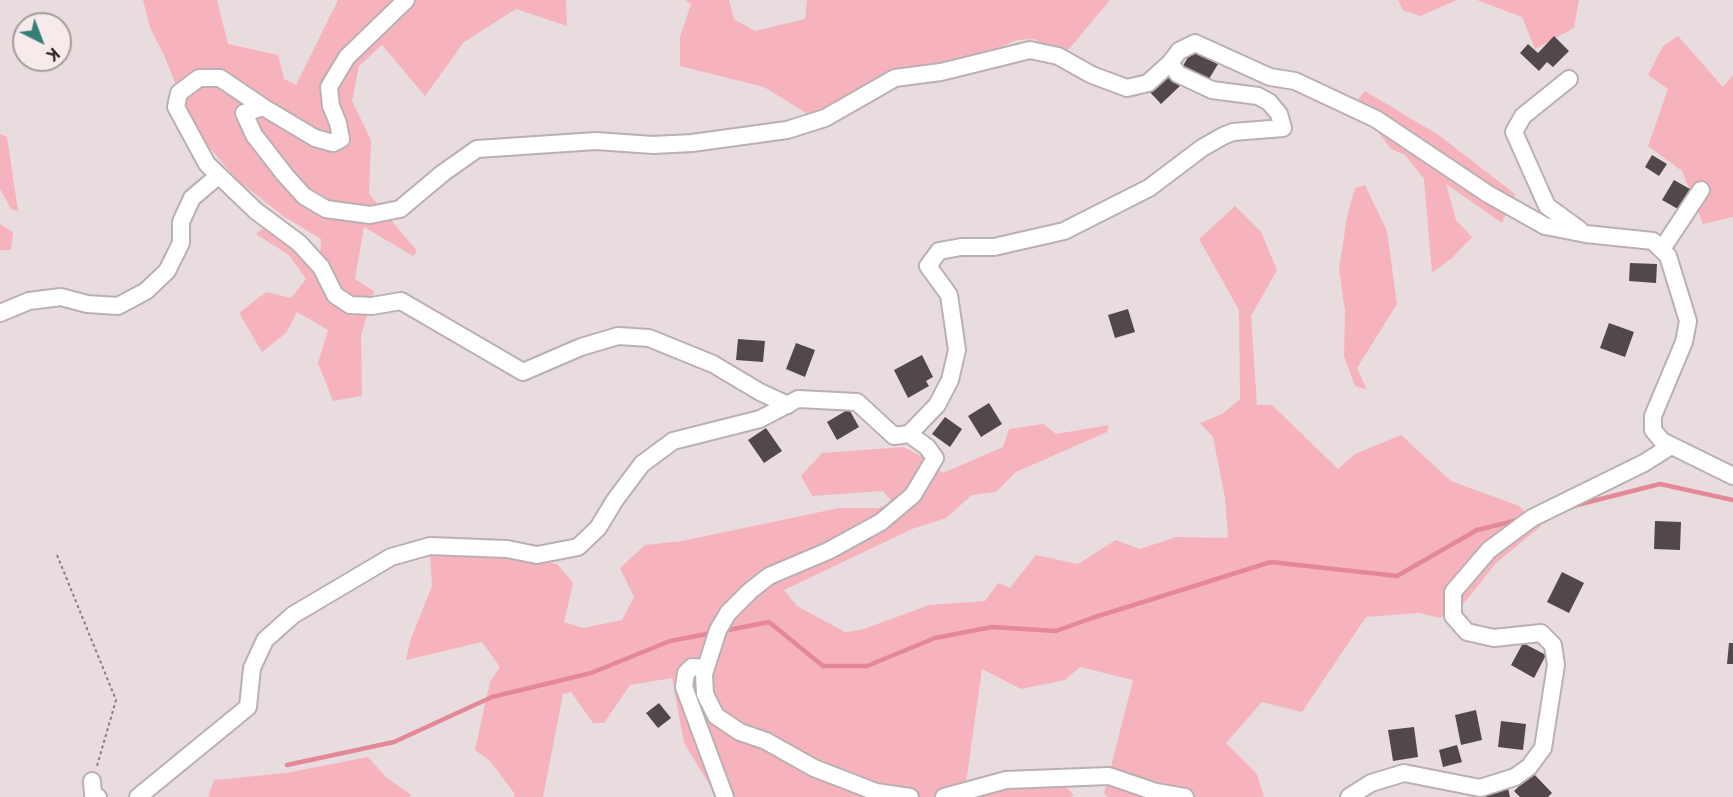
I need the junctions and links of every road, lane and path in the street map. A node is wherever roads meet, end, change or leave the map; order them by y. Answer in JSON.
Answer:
{"nodes":[{"id":1,"x":406,"y":0,"type":"edge"},
{"id":2,"x":1170,"y":63,"type":"junction"},
{"id":3,"x":1569,"y":79,"type":"dead end"},
{"id":4,"x":263,"y":107,"type":"junction"},
{"id":5,"x":218,"y":176,"type":"junction"},
{"id":6,"x":1701,"y":190,"type":"dead end"},
{"id":7,"x":1586,"y":234,"type":"junction"},
{"id":8,"x":1662,"y":249,"type":"junction"},
{"id":9,"x":0,"y":313,"type":"edge"},
{"id":10,"x":788,"y":405,"type":"junction"},
{"id":11,"x":909,"y":434,"type":"junction"},
{"id":12,"x":1671,"y":446,"type":"junction"},
{"id":13,"x":1733,"y":476,"type":"edge"},
{"id":14,"x":57,"y":555,"type":"dead end"},
{"id":15,"x":705,"y":668,"type":"junction"},
{"id":16,"x":92,"y":781,"type":"joint"},
{"id":17,"x":98,"y":797,"type":"edge"},
{"id":18,"x":138,"y":797,"type":"edge"},
{"id":19,"x":725,"y":797,"type":"edge"},
{"id":20,"x":910,"y":797,"type":"edge"},
{"id":21,"x":944,"y":797,"type":"edge"},
{"id":22,"x":1185,"y":797,"type":"edge"},
{"id":23,"x":1349,"y":797,"type":"edge"}],
"edges":[{"from":1,"to":4,"type":"street"},
{"from":2,"to":4,"type":"street"},
{"from":2,"to":7,"type":"street"},
{"from":2,"to":11,"type":"street"},
{"from":3,"to":7,"type":"street"},
{"from":4,"to":5,"type":"street"},
{"from":5,"to":9,"type":"street"},
{"from":5,"to":10,"type":"street"},
{"from":6,"to":8,"type":"street"},
{"from":7,"to":8,"type":"street"},
{"from":8,"to":12,"type":"street"},
{"from":10,"to":11,"type":"street"},
{"from":10,"to":18,"type":"street"},
{"from":11,"to":15,"type":"street"},
{"from":12,"to":13,"type":"street"},
{"from":12,"to":23,"type":"street"},
{"from":14,"to":16,"type":"path"},
{"from":15,"to":19,"type":"street"},
{"from":15,"to":20,"type":"street"},
{"from":16,"to":17,"type":"street"},
{"from":21,"to":22,"type":"street"}]}
